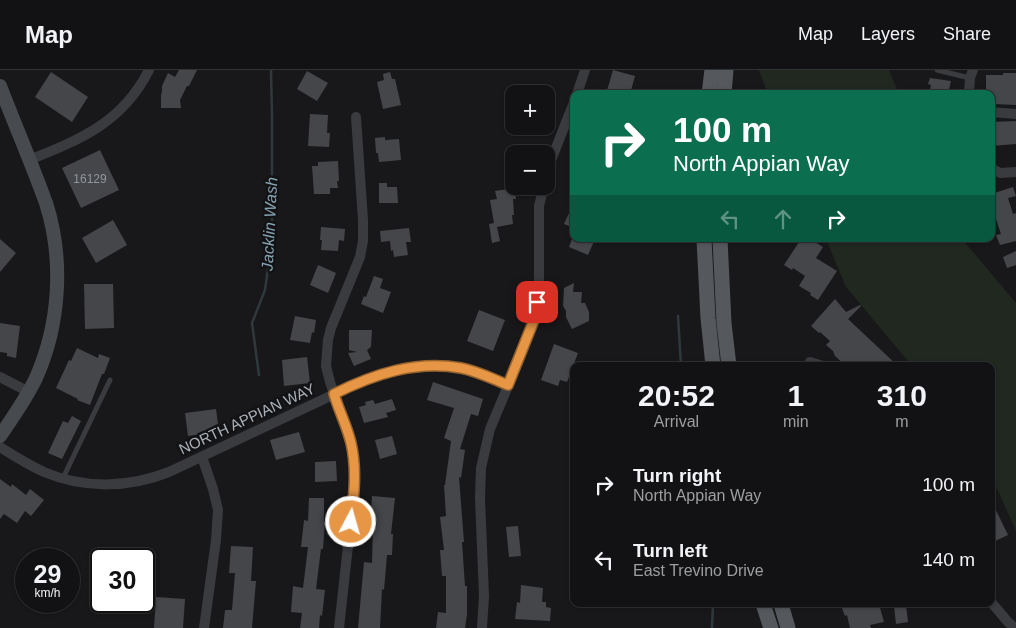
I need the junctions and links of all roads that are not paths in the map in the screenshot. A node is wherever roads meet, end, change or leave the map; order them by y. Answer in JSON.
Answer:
{"nodes":[{"id":1,"x":149,"y":70,"type":"edge"},
{"id":2,"x":585,"y":70,"type":"edge"},
{"id":3,"x":712,"y":70,"type":"edge"},
{"id":4,"x":726,"y":70,"type":"edge"},
{"id":5,"x":937,"y":70,"type":"edge"},
{"id":6,"x":971,"y":74,"type":"edge"},
{"id":7,"x":0,"y":86,"type":"edge"},
{"id":8,"x":578,"y":90,"type":"edge"},
{"id":9,"x":710,"y":90,"type":"edge"},
{"id":10,"x":724,"y":90,"type":"edge"},
{"id":11,"x":969,"y":90,"type":"edge"},
{"id":12,"x":570,"y":112,"type":"edge"},
{"id":13,"x":995,"y":112,"type":"edge"},
{"id":14,"x":1016,"y":114,"type":"edge"},
{"id":15,"x":356,"y":117,"type":"dead end"},
{"id":16,"x":555,"y":150,"type":"edge"},
{"id":17,"x":29,"y":160,"type":"junction"},
{"id":18,"x":995,"y":170,"type":"edge"},
{"id":19,"x":1016,"y":172,"type":"edge"},
{"id":20,"x":542,"y":195,"type":"edge"},
{"id":21,"x":704,"y":242,"type":"edge"},
{"id":22,"x":720,"y":242,"type":"edge"},
{"id":23,"x":713,"y":362,"type":"edge"},
{"id":24,"x":729,"y":362,"type":"edge"},
{"id":25,"x":0,"y":377,"type":"edge"},
{"id":26,"x":110,"y":380,"type":"dead end"},
{"id":27,"x":508,"y":385,"type":"junction"},
{"id":28,"x":29,"y":392,"type":"junction"},
{"id":29,"x":334,"y":394,"type":"junction"},
{"id":30,"x":0,"y":436,"type":"edge"},
{"id":31,"x":0,"y":447,"type":"edge"},
{"id":32,"x":202,"y":457,"type":"junction"},
{"id":33,"x":63,"y":479,"type":"junction"},
{"id":34,"x":764,"y":607,"type":"edge"},
{"id":35,"x":782,"y":607,"type":"edge"},
{"id":36,"x":995,"y":607,"type":"edge"},
{"id":37,"x":204,"y":628,"type":"edge"},
{"id":38,"x":338,"y":628,"type":"edge"},
{"id":39,"x":482,"y":628,"type":"edge"},
{"id":40,"x":771,"y":628,"type":"edge"},
{"id":41,"x":788,"y":628,"type":"edge"},
{"id":42,"x":1015,"y":628,"type":"edge"}],
"edges":[{"from":1,"to":17,"type":"street"},
{"from":2,"to":8,"type":"street"},
{"from":3,"to":9,"type":"main road"},
{"from":4,"to":10,"type":"main road"},
{"from":5,"to":6,"type":"lane"},
{"from":6,"to":11,"type":"street"},
{"from":7,"to":17,"type":"street"},
{"from":12,"to":16,"type":"street"},
{"from":13,"to":14,"type":"street"},
{"from":15,"to":29,"type":"street"},
{"from":17,"to":28,"type":"street"},
{"from":18,"to":19,"type":"street"},
{"from":20,"to":27,"type":"street"},
{"from":21,"to":23,"type":"main road"},
{"from":22,"to":24,"type":"main road"},
{"from":25,"to":28,"type":"street"},
{"from":26,"to":33,"type":"lane"},
{"from":27,"to":29,"type":"street","name":"NORTH APPIAN WAY"},
{"from":27,"to":39,"type":"street"},
{"from":28,"to":30,"type":"street"},
{"from":29,"to":32,"type":"street","name":"NORTH APPIAN WAY"},
{"from":29,"to":38,"type":"street"},
{"from":31,"to":33,"type":"street","name":"NORTH APPIAN WAY"},
{"from":32,"to":33,"type":"street","name":"NORTH APPIAN WAY"},
{"from":32,"to":37,"type":"street"},
{"from":34,"to":40,"type":"main road"},
{"from":35,"to":41,"type":"main road"},
{"from":36,"to":42,"type":"street"}]}
